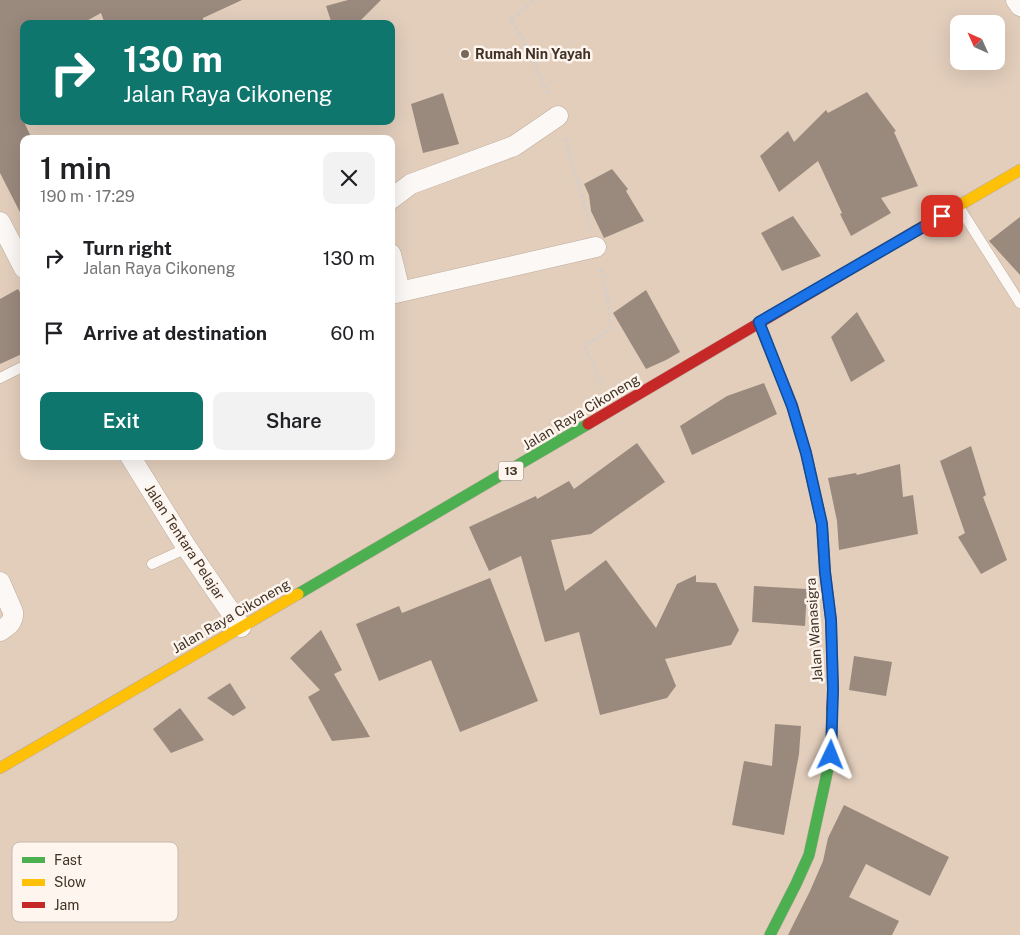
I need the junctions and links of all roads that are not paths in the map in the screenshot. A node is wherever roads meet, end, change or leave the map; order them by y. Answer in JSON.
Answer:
{"nodes":[{"id":1,"x":1016,"y":0,"type":"edge"},
{"id":2,"x":1020,"y":6,"type":"edge"},
{"id":3,"x":558,"y":116,"type":"dead end"},
{"id":4,"x":1020,"y":170,"type":"edge"},
{"id":5,"x":395,"y":196,"type":"edge"},
{"id":6,"x":958,"y":206,"type":"junction"},
{"id":7,"x":0,"y":222,"type":"edge"},
{"id":8,"x":596,"y":247,"type":"road end"},
{"id":9,"x":20,"y":260,"type":"edge"},
{"id":10,"x":396,"y":293,"type":"edge"},
{"id":11,"x":1020,"y":303,"type":"edge"},
{"id":12,"x":759,"y":322,"type":"junction"},
{"id":13,"x":20,"y":368,"type":"edge"},
{"id":14,"x":0,"y":378,"type":"edge"},
{"id":15,"x":132,"y":460,"type":"edge"},
{"id":16,"x":187,"y":548,"type":"junction"},
{"id":17,"x":152,"y":564,"type":"dead end"},
{"id":18,"x":0,"y":582,"type":"edge"},
{"id":19,"x":241,"y":627,"type":"junction"},
{"id":20,"x":0,"y":631,"type":"edge"},
{"id":21,"x":0,"y":768,"type":"edge"},
{"id":22,"x":770,"y":935,"type":"edge"}],
"edges":[{"from":1,"to":2,"type":"street"},
{"from":3,"to":5,"type":"street"},
{"from":4,"to":6,"type":"main road","name":"Jalan Raya Cikoneng","number":"13"},
{"from":6,"to":11,"type":"lane"},
{"from":6,"to":12,"type":"main road","name":"Jalan Raya Cikoneng","number":"13"},
{"from":7,"to":9,"type":"street"},
{"from":8,"to":10,"type":"street"},
{"from":12,"to":19,"type":"main road","name":"Jalan Raya Cikoneng","number":"13"},
{"from":12,"to":22,"type":"main road","name":"Jalan Wanasigra"},
{"from":13,"to":14,"type":"lane"},
{"from":15,"to":16,"type":"street","name":"Jalan Tentara Pelajar"},
{"from":16,"to":17,"type":"lane"},
{"from":16,"to":19,"type":"street","name":"Jalan Tentara Pelajar"},
{"from":18,"to":20,"type":"street"},
{"from":19,"to":21,"type":"main road","name":"Jalan Raya Cikoneng","number":"13"}]}
